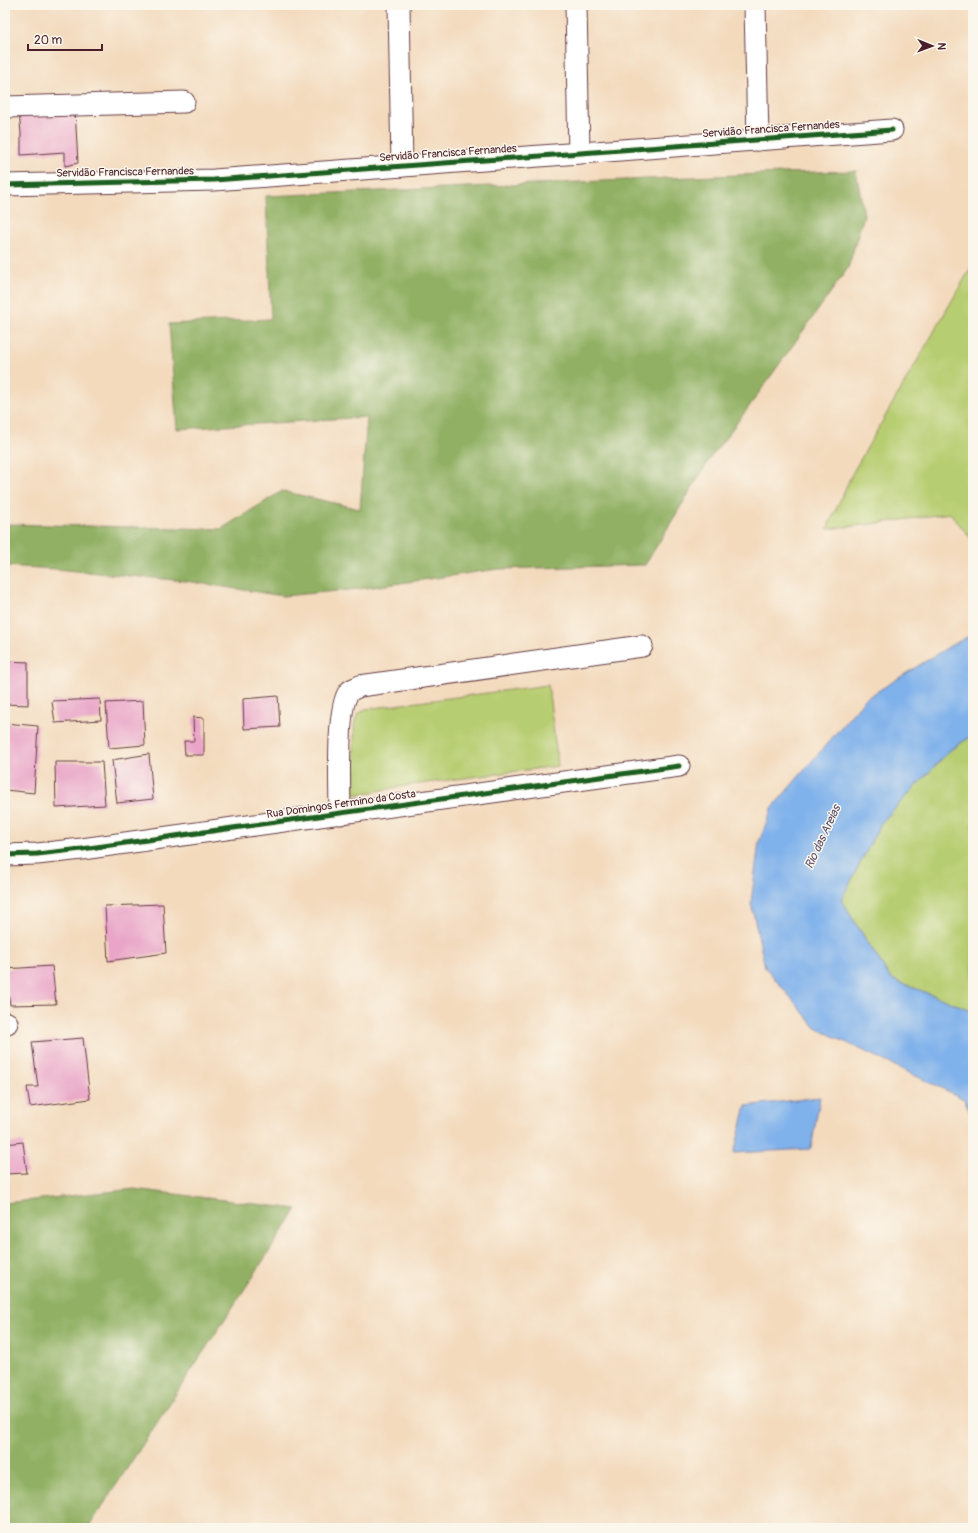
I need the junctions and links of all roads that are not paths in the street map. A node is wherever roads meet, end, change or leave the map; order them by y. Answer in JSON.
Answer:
{"nodes":[{"id":1,"x":399,"y":5,"type":"edge"},
{"id":2,"x":576,"y":5,"type":"edge"},
{"id":3,"x":755,"y":5,"type":"edge"},
{"id":4,"x":184,"y":102,"type":"dead end"},
{"id":5,"x":5,"y":108,"type":"edge"},
{"id":6,"x":892,"y":130,"type":"dead end"},
{"id":7,"x":758,"y":140,"type":"junction"},
{"id":8,"x":579,"y":153,"type":"junction"},
{"id":9,"x":402,"y":166,"type":"junction"},
{"id":10,"x":5,"y":185,"type":"edge"},
{"id":11,"x":642,"y":646,"type":"dead end"},
{"id":12,"x":679,"y":766,"type":"dead end"},
{"id":13,"x":340,"y":814,"type":"junction"},
{"id":14,"x":5,"y":855,"type":"edge"}],
"edges":[{"from":1,"to":9,"type":"street"},
{"from":2,"to":8,"type":"street"},
{"from":3,"to":7,"type":"street"},
{"from":4,"to":5,"type":"street"},
{"from":6,"to":7,"type":"street","name":"Servidão Francisca Fernandes"},
{"from":7,"to":8,"type":"street","name":"Servidão Francisca Fernandes"},
{"from":8,"to":9,"type":"street","name":"Servidão Francisca Fernandes"},
{"from":9,"to":10,"type":"street","name":"Servidão Francisca Fernandes"},
{"from":11,"to":13,"type":"street"},
{"from":12,"to":13,"type":"street","name":"Rua Domingos Fermino da Costa"},
{"from":13,"to":14,"type":"street","name":"Rua Domingos Fermino da Costa"}]}
